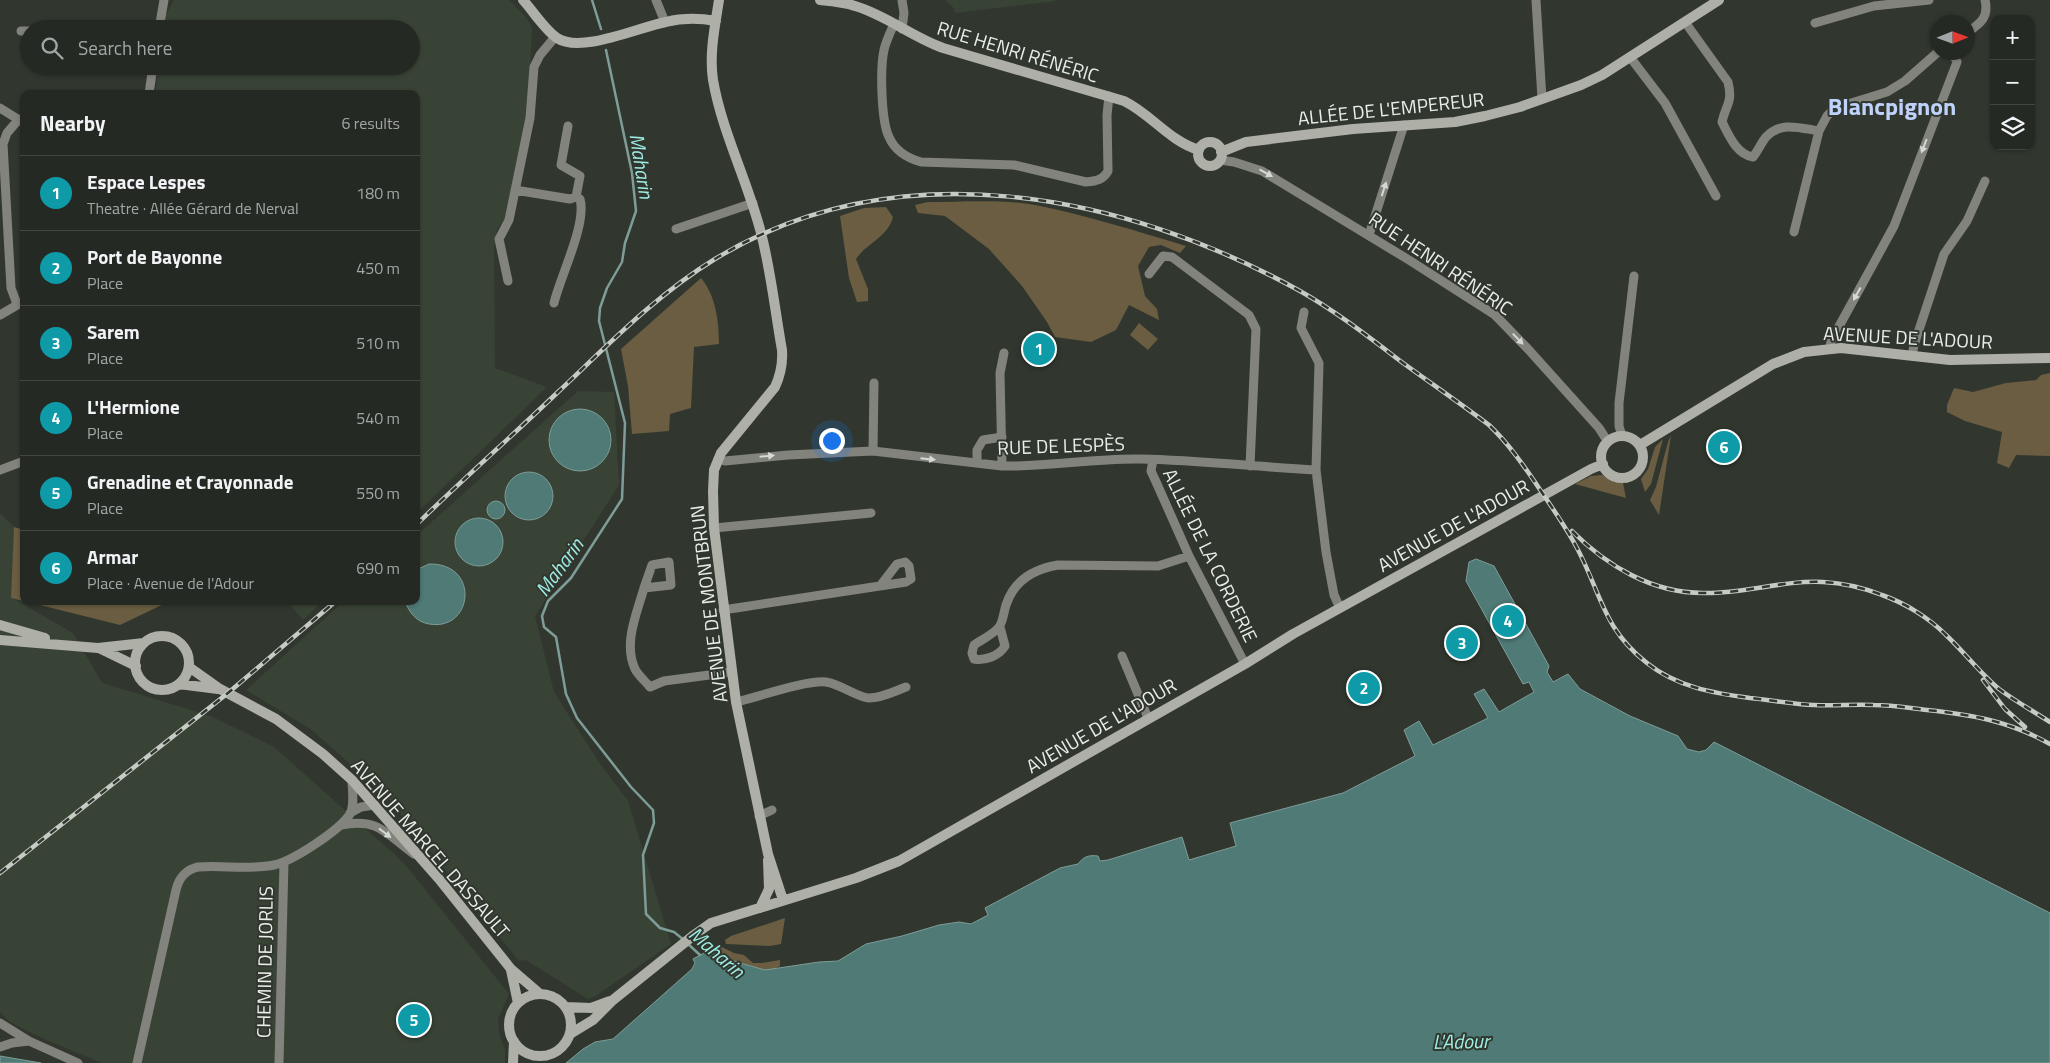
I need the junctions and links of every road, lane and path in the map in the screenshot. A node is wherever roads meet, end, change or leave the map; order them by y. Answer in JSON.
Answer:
{"nodes":[{"id":1,"x":164,"y":0,"type":"edge"},
{"id":2,"x":523,"y":0,"type":"edge"},
{"id":3,"x":656,"y":0,"type":"edge"},
{"id":4,"x":719,"y":0,"type":"edge"},
{"id":5,"x":820,"y":0,"type":"edge"},
{"id":6,"x":902,"y":0,"type":"edge"},
{"id":7,"x":1536,"y":0,"type":"edge"},
{"id":8,"x":1719,"y":0,"type":"edge"},
{"id":9,"x":1929,"y":0,"type":"edge"},
{"id":10,"x":1984,"y":0,"type":"edge"},
{"id":11,"x":160,"y":20,"type":"edge"},
{"id":12,"x":716,"y":21,"type":"junction"},
{"id":13,"x":665,"y":22,"type":"junction"},
{"id":14,"x":1685,"y":22,"type":"junction"},
{"id":15,"x":1815,"y":23,"type":"dead end"},
{"id":16,"x":898,"y":27,"type":"junction"},
{"id":17,"x":1975,"y":27,"type":"edge"},
{"id":18,"x":555,"y":37,"type":"junction"},
{"id":19,"x":1630,"y":57,"type":"junction"},
{"id":20,"x":1930,"y":59,"type":"edge"},
{"id":21,"x":1956,"y":60,"type":"edge"},
{"id":22,"x":152,"y":75,"type":"edge"},
{"id":23,"x":150,"y":90,"type":"edge"},
{"id":24,"x":1109,"y":96,"type":"junction"},
{"id":25,"x":1542,"y":99,"type":"junction"},
{"id":26,"x":0,"y":108,"type":"edge"},
{"id":27,"x":20,"y":120,"type":"edge"},
{"id":28,"x":20,"y":122,"type":"edge"},
{"id":29,"x":1404,"y":125,"type":"junction"},
{"id":30,"x":568,"y":126,"type":"dead end"},
{"id":31,"x":1819,"y":131,"type":"junction"},
{"id":32,"x":1199,"y":150,"type":"junction"},
{"id":33,"x":1220,"y":156,"type":"junction"},
{"id":34,"x":1985,"y":182,"type":"dead end"},
{"id":35,"x":515,"y":190,"type":"junction"},
{"id":36,"x":1716,"y":196,"type":"dead end"},
{"id":37,"x":576,"y":197,"type":"junction"},
{"id":38,"x":752,"y":203,"type":"junction"},
{"id":39,"x":676,"y":229,"type":"dead end"},
{"id":40,"x":1794,"y":232,"type":"dead end"},
{"id":41,"x":1369,"y":235,"type":"junction"},
{"id":42,"x":1149,"y":274,"type":"dead end"},
{"id":43,"x":1634,"y":276,"type":"dead end"},
{"id":44,"x":508,"y":281,"type":"dead end"},
{"id":45,"x":20,"y":303,"type":"edge"},
{"id":46,"x":554,"y":303,"type":"dead end"},
{"id":47,"x":1304,"y":312,"type":"dead end"},
{"id":48,"x":0,"y":315,"type":"edge"},
{"id":49,"x":1830,"y":348,"type":"junction"},
{"id":50,"x":1004,"y":353,"type":"dead end"},
{"id":51,"x":1912,"y":356,"type":"junction"},
{"id":52,"x":2050,"y":358,"type":"edge"},
{"id":53,"x":874,"y":383,"type":"dead end"},
{"id":54,"x":1622,"y":436,"type":"junction"},
{"id":55,"x":1002,"y":438,"type":"junction"},
{"id":56,"x":1608,"y":442,"type":"junction"},
{"id":57,"x":1640,"y":445,"type":"junction"},
{"id":58,"x":873,"y":451,"type":"junction"},
{"id":59,"x":718,"y":459,"type":"junction"},
{"id":60,"x":1153,"y":460,"type":"junction"},
{"id":61,"x":20,"y":462,"type":"edge"},
{"id":62,"x":977,"y":463,"type":"junction"},
{"id":63,"x":1603,"y":464,"type":"junction"},
{"id":64,"x":1002,"y":466,"type":"junction"},
{"id":65,"x":1250,"y":466,"type":"junction"},
{"id":66,"x":0,"y":470,"type":"edge"},
{"id":67,"x":1316,"y":470,"type":"junction"},
{"id":68,"x":871,"y":513,"type":"dead end"},
{"id":69,"x":714,"y":528,"type":"junction"},
{"id":70,"x":1189,"y":556,"type":"junction"},
{"id":71,"x":880,"y":586,"type":"dead end"},
{"id":72,"x":644,"y":588,"type":"dead end"},
{"id":73,"x":1340,"y":608,"type":"junction"},
{"id":74,"x":723,"y":610,"type":"junction"},
{"id":75,"x":0,"y":625,"type":"edge"},
{"id":76,"x":1000,"y":627,"type":"dead end"},
{"id":77,"x":0,"y":640,"type":"edge"},
{"id":78,"x":21,"y":641,"type":"junction"},
{"id":79,"x":144,"y":643,"type":"junction"},
{"id":80,"x":71,"y":644,"type":"junction"},
{"id":81,"x":0,"y":646,"type":"edge"},
{"id":82,"x":98,"y":648,"type":"junction"},
{"id":83,"x":1122,"y":656,"type":"dead end"},
{"id":84,"x":1246,"y":664,"type":"junction"},
{"id":85,"x":136,"y":666,"type":"junction"},
{"id":86,"x":189,"y":667,"type":"junction"},
{"id":87,"x":732,"y":672,"type":"junction"},
{"id":88,"x":180,"y":684,"type":"junction"},
{"id":89,"x":906,"y":687,"type":"dead end"},
{"id":90,"x":224,"y":691,"type":"junction"},
{"id":91,"x":736,"y":702,"type":"junction"},
{"id":92,"x":1148,"y":718,"type":"junction"},
{"id":93,"x":352,"y":780,"type":"junction"},
{"id":94,"x":375,"y":805,"type":"junction"},
{"id":95,"x":772,"y":810,"type":"dead end"},
{"id":96,"x":350,"y":813,"type":"junction"},
{"id":97,"x":759,"y":816,"type":"junction"},
{"id":98,"x":342,"y":825,"type":"junction"},
{"id":99,"x":768,"y":854,"type":"junction"},
{"id":100,"x":423,"y":860,"type":"junction"},
{"id":101,"x":284,"y":862,"type":"junction"},
{"id":102,"x":783,"y":900,"type":"junction"},
{"id":103,"x":760,"y":908,"type":"junction"},
{"id":104,"x":511,"y":969,"type":"junction"},
{"id":105,"x":540,"y":994,"type":"junction"},
{"id":106,"x":613,"y":1000,"type":"junction"},
{"id":107,"x":518,"y":1003,"type":"junction"},
{"id":108,"x":566,"y":1007,"type":"junction"},
{"id":109,"x":0,"y":1023,"type":"edge"},
{"id":110,"x":570,"y":1034,"type":"junction"},
{"id":111,"x":29,"y":1041,"type":"junction"},
{"id":112,"x":514,"y":1041,"type":"junction"},
{"id":113,"x":0,"y":1046,"type":"edge"},
{"id":114,"x":541,"y":1056,"type":"junction"},
{"id":115,"x":78,"y":1063,"type":"edge"},
{"id":116,"x":137,"y":1063,"type":"edge"},
{"id":117,"x":279,"y":1063,"type":"edge"},
{"id":118,"x":512,"y":1063,"type":"edge"},
{"id":119,"x":530,"y":1063,"type":"edge"}],
"edges":[{"from":1,"to":11,"type":"street"},
{"from":2,"to":18,"type":"main road"},
{"from":3,"to":13,"type":"street"},
{"from":4,"to":12,"type":"main road","name":"AVENUE DE MONTBRUN"},
{"from":5,"to":16,"type":"main road","name":"RUE HENRI RÉNÉRIC"},
{"from":6,"to":16,"type":"street"},
{"from":7,"to":25,"type":"street"},
{"from":8,"to":14,"type":"main road","name":"ALLÉE DE L'EMPEREUR"},
{"from":9,"to":15,"type":"street"},
{"from":10,"to":17,"type":"street"},
{"from":12,"to":13,"type":"main road"},
{"from":12,"to":38,"type":"main road","name":"AVENUE DE MONTBRUN"},
{"from":13,"to":18,"type":"main road"},
{"from":14,"to":19,"type":"main road","name":"ALLÉE DE L'EMPEREUR"},
{"from":14,"to":31,"type":"street"},
{"from":16,"to":24,"type":"main road","name":"RUE HENRI RÉNÉRIC"},
{"from":16,"to":24,"type":"street"},
{"from":18,"to":35,"type":"street"},
{"from":19,"to":25,"type":"main road","name":"ALLÉE DE L'EMPEREUR"},
{"from":19,"to":36,"type":"street"},
{"from":20,"to":31,"type":"street"},
{"from":21,"to":49,"type":"street","one_way":true},
{"from":22,"to":23,"type":"street"},
{"from":24,"to":32,"type":"main road","name":"RUE HENRI RÉNÉRIC"},
{"from":25,"to":29,"type":"main road","name":"ALLÉE DE L'EMPEREUR"},
{"from":26,"to":27,"type":"street"},
{"from":28,"to":45,"type":"street"},
{"from":29,"to":33,"type":"main road","name":"ALLÉE DE L'EMPEREUR"},
{"from":41,"to":29,"type":"street","one_way":true},
{"from":30,"to":37,"type":"street"},
{"from":31,"to":40,"type":"street"},
{"from":32,"to":33,"type":"main road"},
{"from":32,"to":33,"type":"main road"},
{"from":33,"to":41,"type":"street","name":"RUE HENRI RÉNÉRIC","one_way":true},
{"from":34,"to":51,"type":"street"},
{"from":35,"to":37,"type":"street"},
{"from":35,"to":44,"type":"street"},
{"from":37,"to":46,"type":"street"},
{"from":38,"to":39,"type":"street"},
{"from":38,"to":59,"type":"main road","name":"AVENUE DE MONTBRUN"},
{"from":41,"to":56,"type":"street","name":"RUE HENRI RÉNÉRIC","one_way":true},
{"from":42,"to":65,"type":"street"},
{"from":43,"to":54,"type":"street"},
{"from":45,"to":48,"type":"street"},
{"from":47,"to":67,"type":"street"},
{"from":49,"to":51,"type":"main road","name":"AVENUE DE L'ADOUR"},
{"from":49,"to":57,"type":"main road","name":"AVENUE DE L'ADOUR"},
{"from":50,"to":55,"type":"street"},
{"from":51,"to":52,"type":"main road","name":"AVENUE DE L'ADOUR"},
{"from":53,"to":58,"type":"street"},
{"from":54,"to":56,"type":"main road"},
{"from":54,"to":57,"type":"main road"},
{"from":55,"to":62,"type":"street"},
{"from":55,"to":64,"type":"street"},
{"from":56,"to":63,"type":"main road"},
{"from":57,"to":63,"type":"main road"},
{"from":59,"to":58,"type":"street","name":"RUE DE LESPÈS","one_way":true},
{"from":58,"to":62,"type":"street","name":"RUE DE LESPÈS","one_way":true},
{"from":59,"to":69,"type":"main road","name":"AVENUE DE MONTBRUN"},
{"from":60,"to":64,"type":"street","name":"RUE DE LESPÈS"},
{"from":60,"to":65,"type":"street","name":"RUE DE LESPÈS"},
{"from":60,"to":70,"type":"street","name":"ALLÉE DE LA CORDERIE"},
{"from":61,"to":66,"type":"street"},
{"from":62,"to":64,"type":"street","name":"RUE DE LESPÈS"},
{"from":63,"to":73,"type":"main road","name":"AVENUE DE L'ADOUR"},
{"from":65,"to":67,"type":"street","name":"RUE DE LESPÈS"},
{"from":67,"to":73,"type":"street"},
{"from":68,"to":69,"type":"street"},
{"from":69,"to":74,"type":"main road","name":"AVENUE DE MONTBRUN"},
{"from":70,"to":76,"type":"street"},
{"from":70,"to":84,"type":"street","name":"ALLÉE DE LA CORDERIE"},
{"from":71,"to":74,"type":"street"},
{"from":72,"to":87,"type":"street"},
{"from":73,"to":84,"type":"main road","name":"AVENUE DE L'ADOUR"},
{"from":74,"to":87,"type":"main road","name":"AVENUE DE MONTBRUN"},
{"from":75,"to":80,"type":"main road"},
{"from":77,"to":78,"type":"main road"},
{"from":78,"to":80,"type":"main road"},
{"from":78,"to":81,"type":"main road"},
{"from":79,"to":82,"type":"main road"},
{"from":79,"to":85,"type":"main road"},
{"from":79,"to":86,"type":"main road"},
{"from":80,"to":82,"type":"main road"},
{"from":82,"to":85,"type":"main road"},
{"from":83,"to":92,"type":"street"},
{"from":84,"to":92,"type":"main road","name":"AVENUE DE L'ADOUR"},
{"from":85,"to":88,"type":"main road"},
{"from":86,"to":88,"type":"main road"},
{"from":86,"to":90,"type":"main road","name":"AVENUE MARCEL DASSAULT"},
{"from":87,"to":91,"type":"main road","name":"AVENUE DE MONTBRUN"},
{"from":88,"to":90,"type":"main road","name":"AVENUE MARCEL DASSAULT"},
{"from":89,"to":91,"type":"street"},
{"from":90,"to":93,"type":"main road","name":"AVENUE MARCEL DASSAULT"},
{"from":91,"to":97,"type":"main road","name":"AVENUE DE MONTBRUN"},
{"from":92,"to":102,"type":"main road","name":"AVENUE DE L'ADOUR"},
{"from":93,"to":94,"type":"main road","name":"AVENUE MARCEL DASSAULT"},
{"from":93,"to":96,"type":"street"},
{"from":94,"to":96,"type":"street"},
{"from":94,"to":100,"type":"main road","name":"AVENUE MARCEL DASSAULT"},
{"from":95,"to":97,"type":"street"},
{"from":96,"to":98,"type":"street"},
{"from":97,"to":99,"type":"main road","name":"AVENUE DE MONTBRUN"},
{"from":98,"to":100,"type":"street","one_way":true},
{"from":98,"to":101,"type":"street"},
{"from":99,"to":102,"type":"main road","name":"AVENUE DE MONTBRUN"},
{"from":99,"to":103,"type":"main road"},
{"from":100,"to":104,"type":"main road","name":"AVENUE MARCEL DASSAULT"},
{"from":101,"to":116,"type":"street"},
{"from":101,"to":117,"type":"street","name":"CHEMIN DE JORLIS"},
{"from":102,"to":103,"type":"main road","name":"AVENUE DE L'ADOUR"},
{"from":103,"to":106,"type":"main road","name":"AVENUE DE L'ADOUR"},
{"from":104,"to":105,"type":"main road","name":"AVENUE MARCEL DASSAULT"},
{"from":104,"to":107,"type":"main road","name":"AVENUE MARCEL DASSAULT"},
{"from":105,"to":107,"type":"main road"},
{"from":105,"to":108,"type":"main road"},
{"from":106,"to":108,"type":"main road","name":"AVENUE DE L'ADOUR"},
{"from":106,"to":110,"type":"main road","name":"AVENUE DE L'ADOUR"},
{"from":107,"to":112,"type":"main road"},
{"from":108,"to":110,"type":"main road"},
{"from":109,"to":111,"type":"street"},
{"from":110,"to":114,"type":"main road"},
{"from":111,"to":113,"type":"street"},
{"from":111,"to":115,"type":"street"},
{"from":112,"to":114,"type":"main road"},
{"from":112,"to":118,"type":"main road"},
{"from":114,"to":119,"type":"main road"}]}
